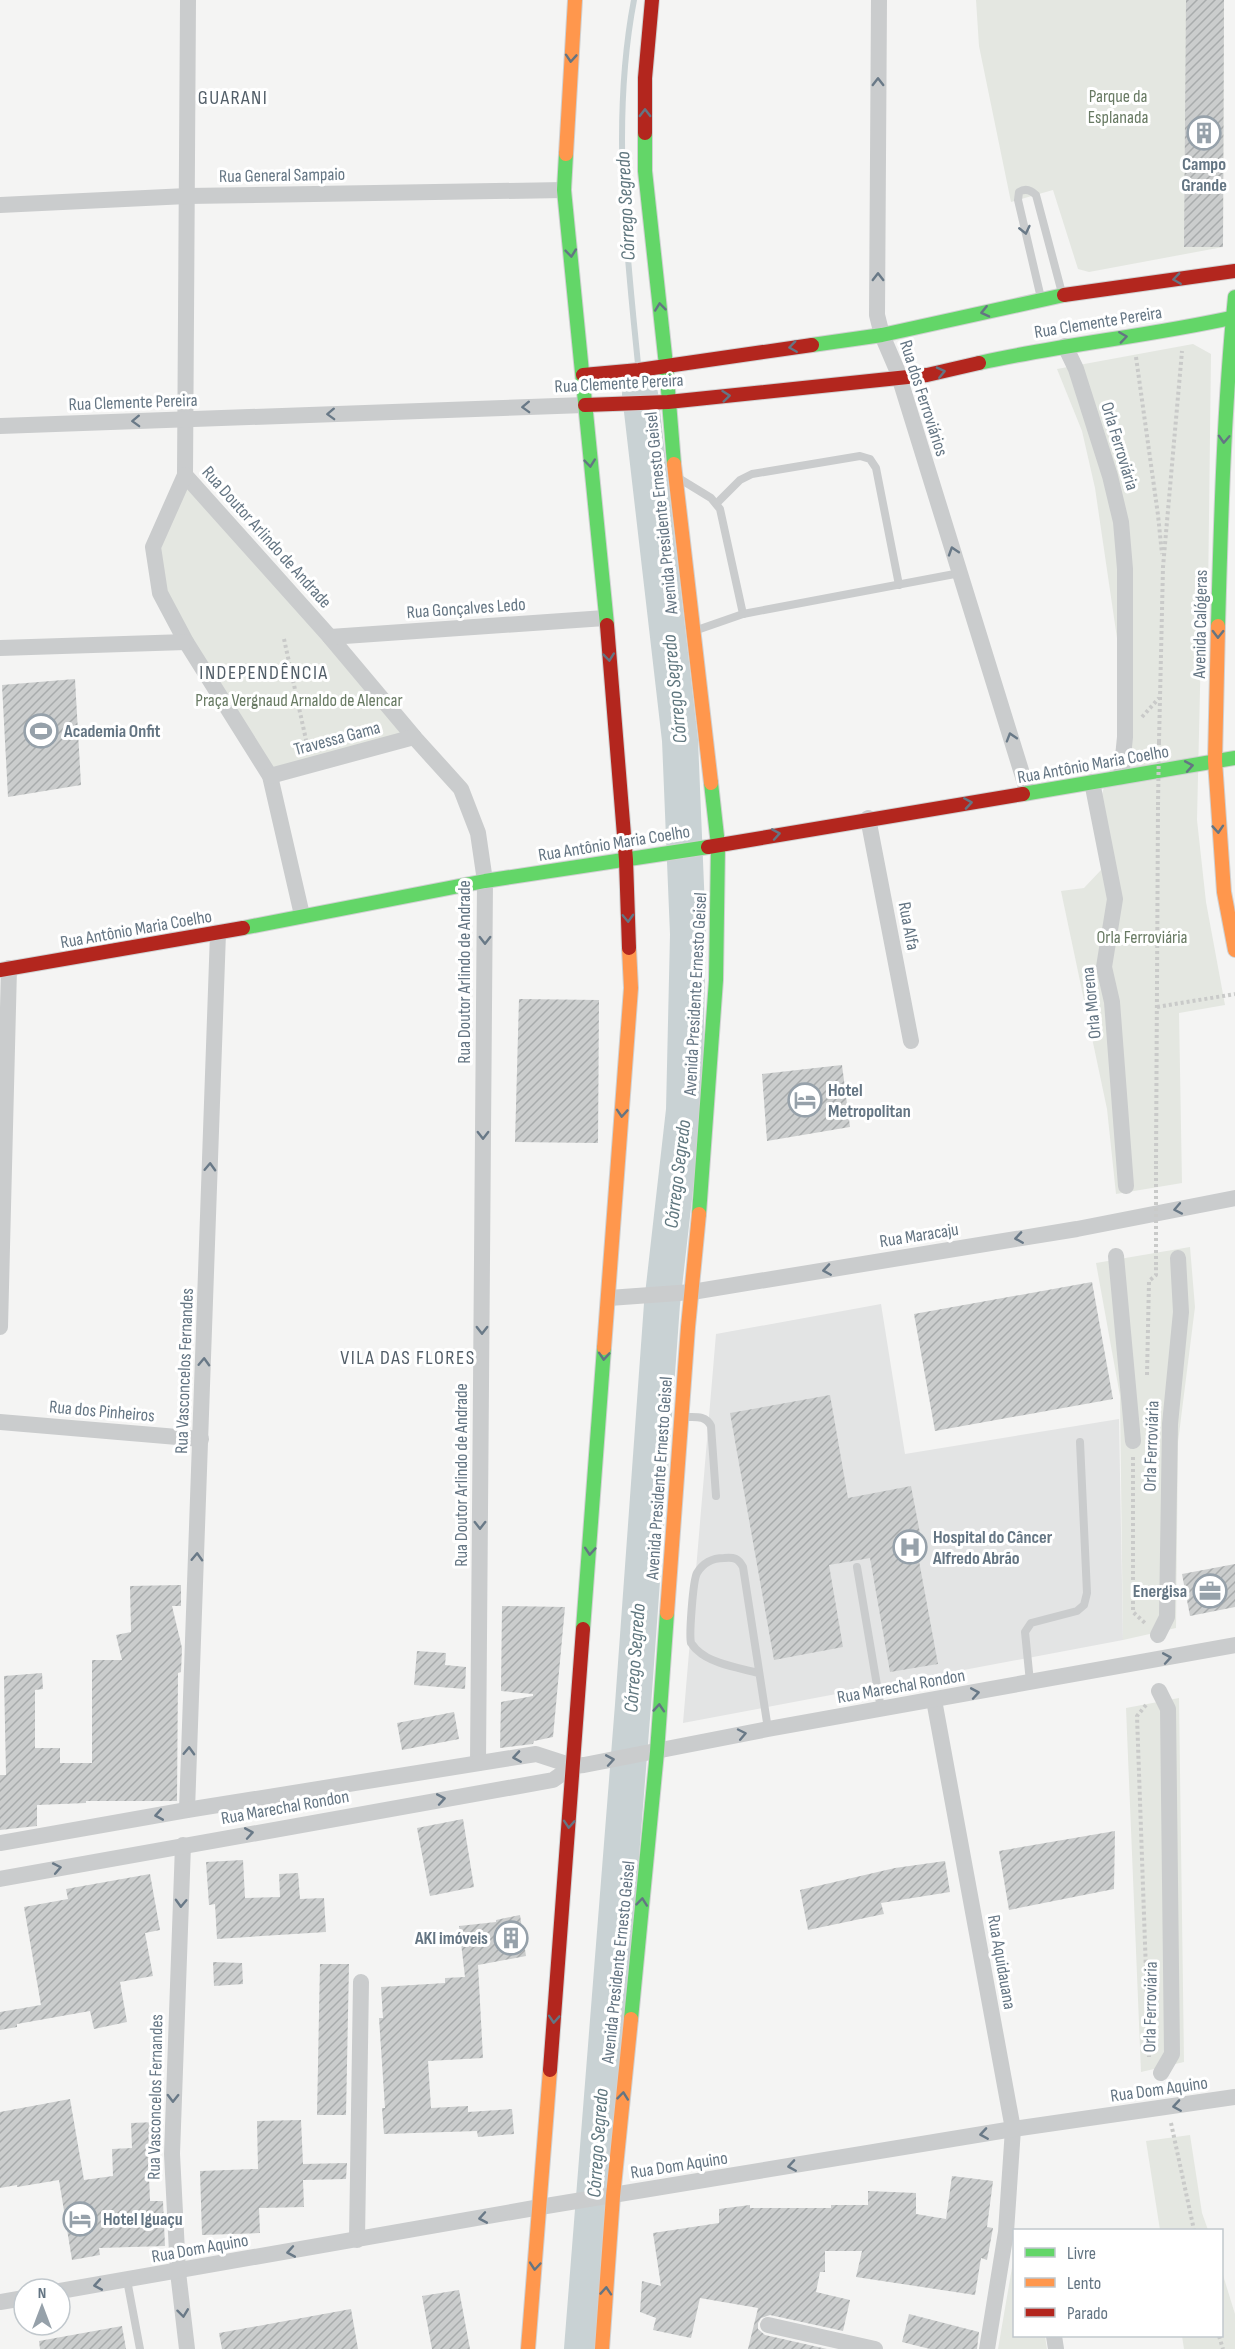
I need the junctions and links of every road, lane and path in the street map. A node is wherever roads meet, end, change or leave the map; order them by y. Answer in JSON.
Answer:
{"nodes":[{"id":1,"x":188,"y":0,"type":"edge"},
{"id":2,"x":575,"y":0,"type":"edge"},
{"id":3,"x":652,"y":0,"type":"edge"},
{"id":4,"x":879,"y":0,"type":"edge"},
{"id":5,"x":564,"y":190,"type":"junction"},
{"id":6,"x":187,"y":196,"type":"junction"},
{"id":7,"x":0,"y":205,"type":"edge"},
{"id":8,"x":1235,"y":271,"type":"edge"},
{"id":9,"x":1063,"y":295,"type":"junction"},
{"id":10,"x":1235,"y":297,"type":"edge"},
{"id":11,"x":1041,"y":299,"type":"junction"},
{"id":12,"x":1234,"y":317,"type":"edge"},
{"id":13,"x":1182,"y":329,"type":"junction"},
{"id":14,"x":882,"y":335,"type":"junction"},
{"id":15,"x":1065,"y":346,"type":"junction"},
{"id":16,"x":1136,"y":357,"type":"dead end"},
{"id":17,"x":666,"y":365,"type":"junction"},
{"id":18,"x":583,"y":375,"type":"junction"},
{"id":19,"x":899,"y":377,"type":"junction"},
{"id":20,"x":668,"y":402,"type":"junction"},
{"id":21,"x":585,"y":405,"type":"junction"},
{"id":22,"x":184,"y":419,"type":"junction"},
{"id":23,"x":0,"y":426,"type":"edge"},
{"id":24,"x":185,"y":475,"type":"junction"},
{"id":25,"x":674,"y":475,"type":"junction"},
{"id":26,"x":717,"y":503,"type":"junction"},
{"id":27,"x":1163,"y":567,"type":"junction"},
{"id":28,"x":960,"y":573,"type":"junction"},
{"id":29,"x":899,"y":585,"type":"junction"},
{"id":30,"x":743,"y":614,"type":"junction"},
{"id":31,"x":605,"y":618,"type":"junction"},
{"id":32,"x":691,"y":632,"type":"junction"},
{"id":33,"x":330,"y":637,"type":"junction"},
{"id":34,"x":284,"y":639,"type":"dead end"},
{"id":35,"x":186,"y":642,"type":"junction"},
{"id":36,"x":0,"y":648,"type":"edge"},
{"id":37,"x":414,"y":737,"type":"junction"},
{"id":38,"x":1235,"y":758,"type":"edge"},
{"id":39,"x":1215,"y":761,"type":"junction"},
{"id":40,"x":311,"y":765,"type":"junction"},
{"id":41,"x":270,"y":776,"type":"junction"},
{"id":42,"x":1121,"y":777,"type":"junction"},
{"id":43,"x":1092,"y":782,"type":"junction"},
{"id":44,"x":1028,"y":793,"type":"junction"},
{"id":45,"x":868,"y":818,"type":"junction"},
{"id":46,"x":718,"y":844,"type":"junction"},
{"id":47,"x":626,"y":860,"type":"junction"},
{"id":48,"x":485,"y":881,"type":"junction"},
{"id":49,"x":302,"y":915,"type":"junction"},
{"id":50,"x":218,"y":933,"type":"junction"},
{"id":51,"x":1235,"y":950,"type":"edge"},
{"id":52,"x":5,"y":969,"type":"edge"},
{"id":53,"x":1235,"y":994,"type":"edge"},
{"id":54,"x":1157,"y":1007,"type":"junction"},
{"id":55,"x":911,"y":1041,"type":"dead end"},
{"id":56,"x":1126,"y":1186,"type":"dead end"},
{"id":57,"x":1235,"y":1198,"type":"edge"},
{"id":58,"x":1116,"y":1256,"type":"dead end"},
{"id":59,"x":1178,"y":1258,"type":"dead end"},
{"id":60,"x":1156,"y":1265,"type":"dead end"},
{"id":61,"x":685,"y":1293,"type":"junction"},
{"id":62,"x":609,"y":1298,"type":"junction"},
{"id":63,"x":0,"y":1327,"type":"edge"},
{"id":64,"x":681,"y":1417,"type":"junction"},
{"id":65,"x":0,"y":1422,"type":"edge"},
{"id":66,"x":201,"y":1439,"type":"junction"},
{"id":67,"x":1133,"y":1441,"type":"dead end"},
{"id":68,"x":1080,"y":1442,"type":"dead end"},
{"id":69,"x":716,"y":1496,"type":"dead end"},
{"id":70,"x":857,"y":1567,"type":"dead end"},
{"id":71,"x":1158,"y":1635,"type":"dead end"},
{"id":72,"x":1235,"y":1645,"type":"edge"},
{"id":73,"x":758,"y":1673,"type":"junction"},
{"id":74,"x":1030,"y":1683,"type":"junction"},
{"id":75,"x":1159,"y":1691,"type":"joint"},
{"id":76,"x":934,"y":1700,"type":"junction"},
{"id":77,"x":882,"y":1710,"type":"junction"},
{"id":78,"x":768,"y":1729,"type":"junction"},
{"id":79,"x":657,"y":1752,"type":"junction"},
{"id":80,"x":478,"y":1763,"type":"junction"},
{"id":81,"x":579,"y":1765,"type":"junction"},
{"id":82,"x":187,"y":1810,"type":"junction"},
{"id":83,"x":0,"y":1843,"type":"edge"},
{"id":84,"x":183,"y":1845,"type":"junction"},
{"id":85,"x":0,"y":1879,"type":"edge"},
{"id":86,"x":361,"y":1982,"type":"dead end"},
{"id":87,"x":1161,"y":2073,"type":"joint"},
{"id":88,"x":1235,"y":2097,"type":"edge"},
{"id":89,"x":1167,"y":2108,"type":"junction"},
{"id":90,"x":1013,"y":2130,"type":"junction"},
{"id":91,"x":608,"y":2197,"type":"junction"},
{"id":92,"x":545,"y":2207,"type":"junction"},
{"id":93,"x":1194,"y":2229,"type":"edge"},
{"id":94,"x":1010,"y":2235,"type":"edge"},
{"id":95,"x":357,"y":2240,"type":"junction"},
{"id":96,"x":178,"y":2272,"type":"junction"},
{"id":97,"x":127,"y":2280,"type":"junction"},
{"id":98,"x":72,"y":2289,"type":"edge"},
{"id":99,"x":768,"y":2325,"type":"dead end"},
{"id":100,"x":140,"y":2349,"type":"edge"},
{"id":101,"x":187,"y":2349,"type":"edge"},
{"id":102,"x":528,"y":2349,"type":"edge"},
{"id":103,"x":602,"y":2349,"type":"edge"},
{"id":104,"x":875,"y":2349,"type":"edge"},
{"id":105,"x":987,"y":2349,"type":"edge"}],
"edges":[{"from":1,"to":6,"type":"street","name":"Rua Doutor Arlindo de Andrade"},
{"from":2,"to":5,"type":"main road","one_way":true},
{"from":17,"to":3,"type":"main road","name":"Avenida Presidente Ernesto Geisel","one_way":true},
{"from":14,"to":4,"type":"street","name":"Rua dos Ferroviários","one_way":true},
{"from":5,"to":6,"type":"street","name":"Rua General Sampaio"},
{"from":5,"to":18,"type":"main road","one_way":true},
{"from":6,"to":7,"type":"street","name":"Rua General Sampaio"},
{"from":6,"to":22,"type":"street","name":"Rua Doutor Arlindo de Andrade"},
{"from":8,"to":9,"type":"main road","name":"Rua Clemente Pereira","one_way":true},
{"from":9,"to":11,"type":"main road","name":"Rua Clemente Pereira"},
{"from":9,"to":11,"type":"lane","one_way":true},
{"from":10,"to":12,"type":"main road","name":"Avenida Calógeras"},
{"from":11,"to":14,"type":"main road","name":"Rua Clemente Pereira","one_way":true},
{"from":12,"to":13,"type":"main road","name":"Rua Clemente Pereira"},
{"from":12,"to":39,"type":"main road","name":"Avenida Calógeras","one_way":true},
{"from":15,"to":13,"type":"main road","name":"Rua Clemente Pereira","one_way":true},
{"from":13,"to":27,"type":"path"},
{"from":14,"to":17,"type":"main road","name":"Rua Clemente Pereira","one_way":true},
{"from":14,"to":19,"type":"street","name":"Rua dos Ferroviários"},
{"from":19,"to":15,"type":"main road","name":"Rua Clemente Pereira","one_way":true},
{"from":15,"to":42,"type":"street","name":"Orla Ferroviária"},
{"from":16,"to":27,"type":"path","name":"Orla Ferroviária"},
{"from":17,"to":18,"type":"main road","name":"Rua Clemente Pereira"},
{"from":17,"to":20,"type":"main road","name":"Avenida Presidente Ernesto Geisel"},
{"from":18,"to":21,"type":"main road"},
{"from":20,"to":19,"type":"main road","name":"Rua Clemente Pereira","one_way":true},
{"from":28,"to":19,"type":"street","name":"Rua dos Ferroviários","one_way":true},
{"from":20,"to":21,"type":"main road","name":"Rua Clemente Pereira"},
{"from":20,"to":25,"type":"main road","name":"Avenida Presidente Ernesto Geisel"},
{"from":21,"to":22,"type":"street","name":"Rua Clemente Pereira","one_way":true},
{"from":21,"to":31,"type":"main road","one_way":true},
{"from":22,"to":23,"type":"street","name":"Rua Clemente Pereira","one_way":true},
{"from":22,"to":24,"type":"street","name":"Rua Doutor Arlindo de Andrade"},
{"from":24,"to":33,"type":"street","name":"Rua Doutor Arlindo de Andrade"},
{"from":24,"to":35,"type":"street"},
{"from":25,"to":26,"type":"lane"},
{"from":25,"to":32,"type":"main road","name":"Avenida Presidente Ernesto Geisel"},
{"from":26,"to":29,"type":"lane"},
{"from":26,"to":30,"type":"lane"},
{"from":27,"to":54,"type":"path","bridge":true},
{"from":28,"to":29,"type":"lane"},
{"from":44,"to":28,"type":"street","name":"Rua dos Ferroviários","one_way":true},
{"from":29,"to":30,"type":"lane"},
{"from":30,"to":32,"type":"lane"},
{"from":31,"to":33,"type":"street","name":"Rua Gonçalves Ledo"},
{"from":31,"to":47,"type":"main road","one_way":true},
{"from":32,"to":46,"type":"main road","name":"Avenida Presidente Ernesto Geisel"},
{"from":33,"to":37,"type":"street","name":"Rua Doutor Arlindo de Andrade"},
{"from":34,"to":40,"type":"path"},
{"from":35,"to":36,"type":"street"},
{"from":35,"to":41,"type":"street"},
{"from":37,"to":40,"type":"street","name":"Travessa Gama"},
{"from":37,"to":48,"type":"street","name":"Rua Doutor Arlindo de Andrade"},
{"from":38,"to":39,"type":"main road","name":"Rua Antônio Maria Coelho"},
{"from":42,"to":39,"type":"main road","name":"Rua Antônio Maria Coelho","one_way":true},
{"from":39,"to":51,"type":"main road","name":"Avenida Calógeras","one_way":true},
{"from":40,"to":41,"type":"street","name":"Travessa Gama"},
{"from":41,"to":49,"type":"street"},
{"from":42,"to":43,"type":"main road","name":"Rua Antônio Maria Coelho"},
{"from":43,"to":44,"type":"main road","name":"Rua Antônio Maria Coelho"},
{"from":43,"to":56,"type":"street","name":"Orla Morena"},
{"from":45,"to":44,"type":"main road","name":"Rua Antônio Maria Coelho","one_way":true},
{"from":46,"to":45,"type":"main road","name":"Rua Antônio Maria Coelho","one_way":true},
{"from":45,"to":55,"type":"street","name":"Rua Alfa"},
{"from":46,"to":47,"type":"main road","name":"Rua Antônio Maria Coelho"},
{"from":46,"to":61,"type":"main road","name":"Avenida Presidente Ernesto Geisel"},
{"from":47,"to":48,"type":"main road","name":"Rua Antônio Maria Coelho"},
{"from":47,"to":62,"type":"main road","one_way":true},
{"from":48,"to":49,"type":"main road","name":"Rua Antônio Maria Coelho"},
{"from":48,"to":80,"type":"street","name":"Rua Doutor Arlindo de Andrade","one_way":true},
{"from":49,"to":50,"type":"main road","name":"Rua Antônio Maria Coelho"},
{"from":50,"to":52,"type":"main road","name":"Rua Antônio Maria Coelho"},
{"from":66,"to":50,"type":"street","name":"Rua Vasconcelos Fernandes","one_way":true},
{"from":52,"to":63,"type":"street"},
{"from":53,"to":54,"type":"path"},
{"from":54,"to":60,"type":"path","bridge":true},
{"from":57,"to":61,"type":"street","name":"Rua Maracaju","one_way":true},
{"from":58,"to":67,"type":"street","name":"Orla Ferroviária"},
{"from":59,"to":71,"type":"street","name":"Orla Ferroviária"},
{"from":61,"to":62,"type":"street","name":"Rua Maracaju"},
{"from":61,"to":64,"type":"main road","name":"Avenida Presidente Ernesto Geisel"},
{"from":62,"to":81,"type":"main road","one_way":true},
{"from":64,"to":69,"type":"lane"},
{"from":79,"to":64,"type":"main road","name":"Avenida Presidente Ernesto Geisel","one_way":true},
{"from":65,"to":66,"type":"street","name":"Rua dos Pinheiros"},
{"from":82,"to":66,"type":"street","name":"Rua Vasconcelos Fernandes","one_way":true},
{"from":68,"to":74,"type":"lane"},
{"from":70,"to":77,"type":"lane"},
{"from":74,"to":72,"type":"street","name":"Rua Marechal Rondon","one_way":true},
{"from":73,"to":73,"type":"lane"},
{"from":73,"to":78,"type":"lane"},
{"from":76,"to":74,"type":"street","name":"Rua Marechal Rondon","one_way":true},
{"from":75,"to":87,"type":"street","name":"Orla Ferroviária"},
{"from":75,"to":87,"type":"path","name":"Orla Ferroviária"},
{"from":76,"to":77,"type":"street","name":"Rua Marechal Rondon"},
{"from":76,"to":90,"type":"street","name":"Rua Aquidauana"},
{"from":77,"to":78,"type":"street","name":"Rua Marechal Rondon"},
{"from":79,"to":78,"type":"street","name":"Rua Marechal Rondon","one_way":true},
{"from":81,"to":79,"type":"street","name":"Rua Marechal Rondon","one_way":true},
{"from":91,"to":79,"type":"main road","name":"Avenida Presidente Ernesto Geisel","one_way":true},
{"from":81,"to":80,"type":"street","name":"Rua Marechal Rondon","one_way":true},
{"from":80,"to":82,"type":"street","name":"Rua Marechal Rondon"},
{"from":84,"to":81,"type":"street","name":"Rua Marechal Rondon","one_way":true},
{"from":81,"to":92,"type":"main road","one_way":true},
{"from":82,"to":83,"type":"street","name":"Rua Marechal Rondon","one_way":true},
{"from":85,"to":84,"type":"street","name":"Rua Marechal Rondon","one_way":true},
{"from":84,"to":96,"type":"street","name":"Rua Vasconcelos Fernandes","one_way":true},
{"from":86,"to":95,"type":"street"},
{"from":88,"to":89,"type":"street","name":"Rua Dom Aquino","one_way":true},
{"from":89,"to":90,"type":"street","name":"Rua Dom Aquino"},
{"from":89,"to":93,"type":"path"},
{"from":90,"to":91,"type":"street","name":"Rua Dom Aquino","one_way":true},
{"from":90,"to":94,"type":"street","name":"Rua Aquidauana"},
{"from":91,"to":92,"type":"street","name":"Rua Dom Aquino"},
{"from":103,"to":91,"type":"main road","name":"Avenida Presidente Ernesto Geisel","one_way":true},
{"from":92,"to":95,"type":"street","name":"Rua Dom Aquino","one_way":true},
{"from":92,"to":102,"type":"main road","one_way":true},
{"from":94,"to":105,"type":"street","name":"Rua Aquidauana"},
{"from":95,"to":96,"type":"street","name":"Rua Dom Aquino","one_way":true},
{"from":96,"to":97,"type":"street","name":"Rua Dom Aquino"},
{"from":96,"to":101,"type":"street","name":"Rua Vasconcelos Fernandes","one_way":true},
{"from":97,"to":98,"type":"street","name":"Rua Dom Aquino","one_way":true},
{"from":97,"to":100,"type":"lane"},
{"from":99,"to":104,"type":"street"}]}
